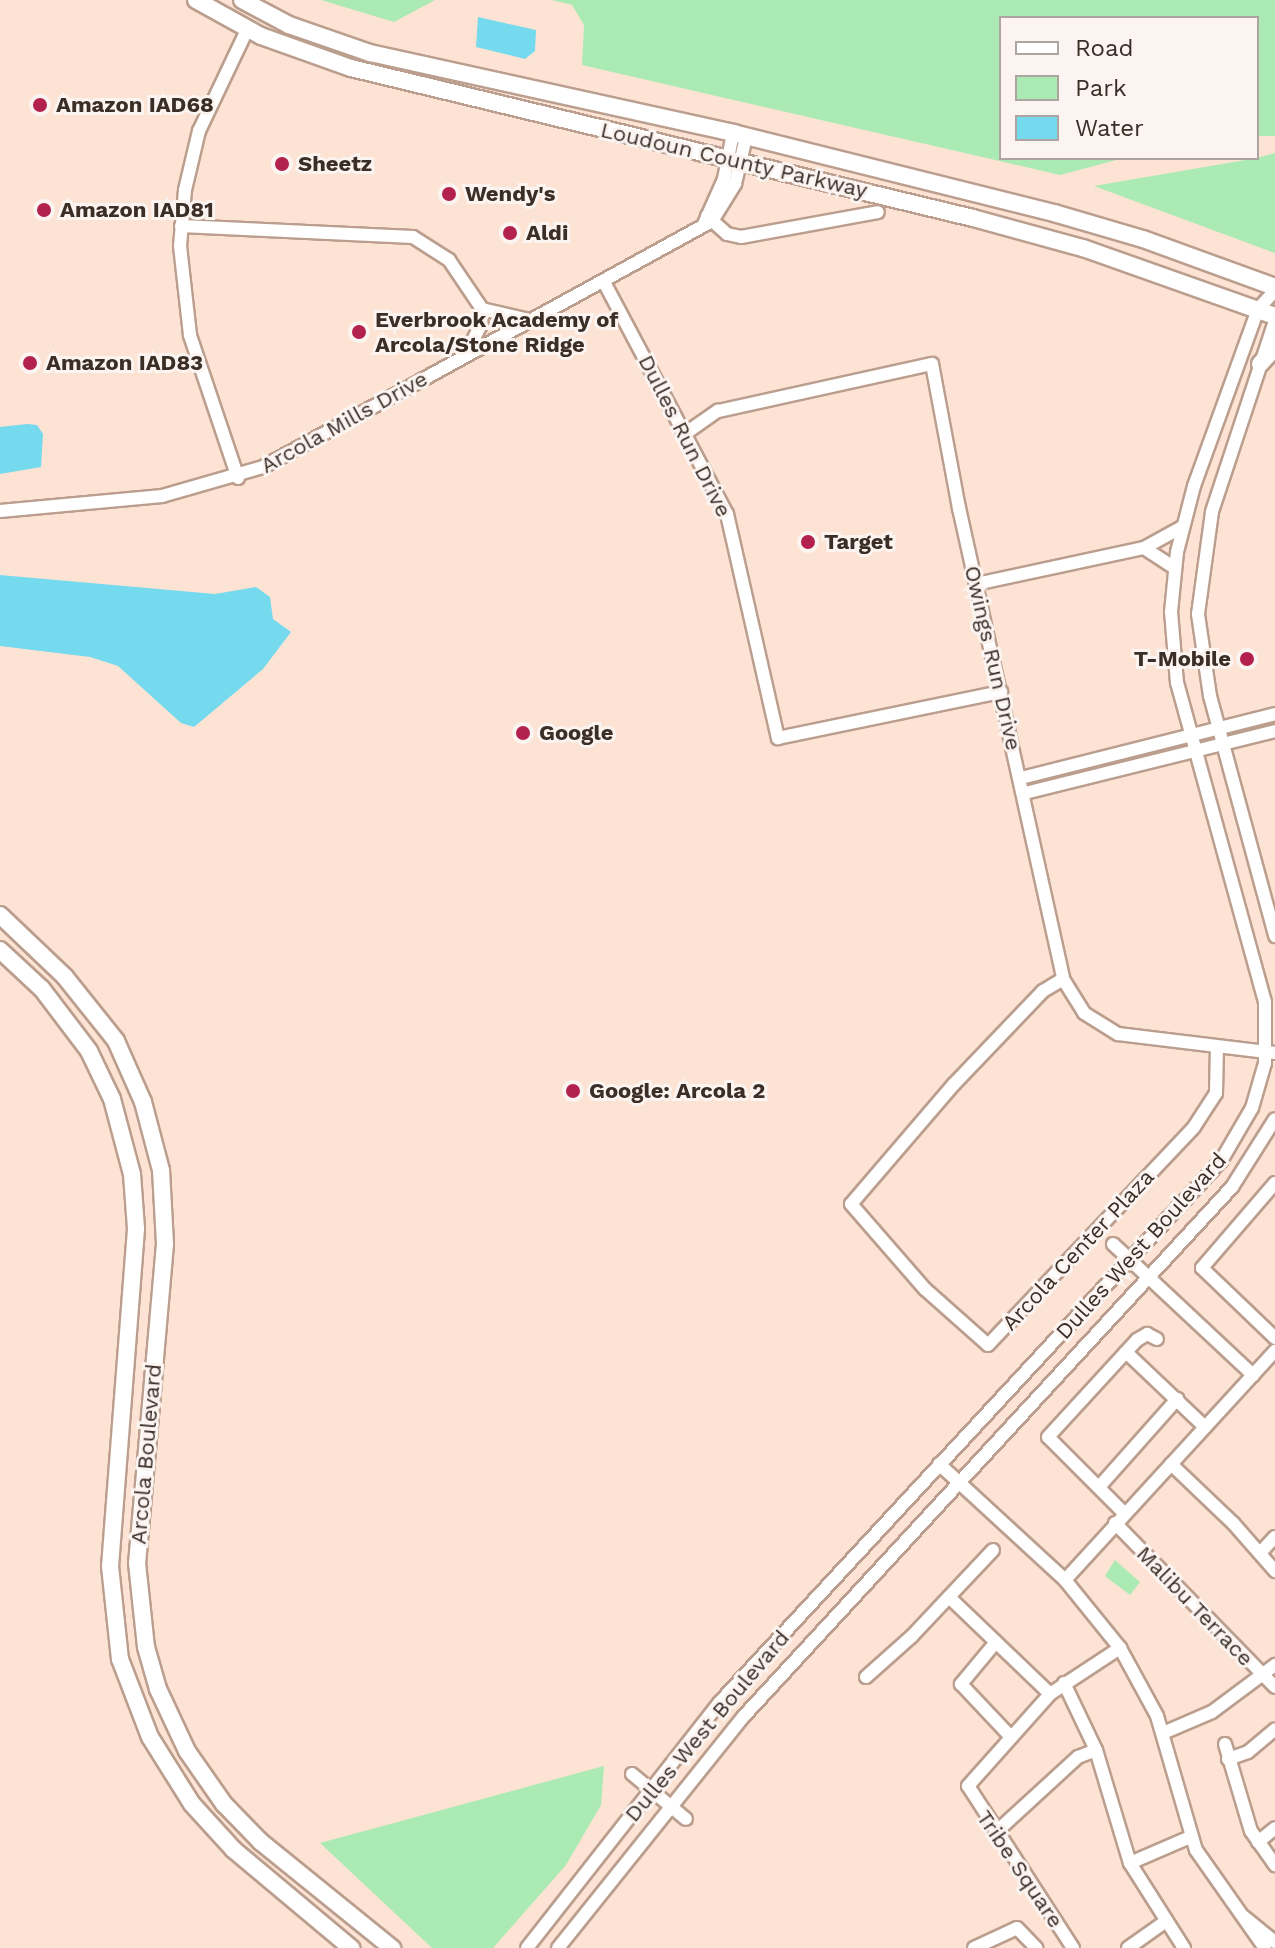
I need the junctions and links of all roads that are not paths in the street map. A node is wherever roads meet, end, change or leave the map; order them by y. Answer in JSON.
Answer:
{"nodes":[{"id":1,"x":196,"y":0,"type":"edge"},
{"id":2,"x":242,"y":0,"type":"edge"},
{"id":3,"x":289,"y":25,"type":"junction"},
{"id":4,"x":247,"y":30,"type":"junction"},
{"id":5,"x":740,"y":135,"type":"junction"},
{"id":6,"x":735,"y":160,"type":"junction"},
{"id":7,"x":878,"y":212,"type":"dead end"},
{"id":8,"x":707,"y":221,"type":"junction"},
{"id":9,"x":181,"y":226,"type":"junction"},
{"id":10,"x":604,"y":282,"type":"junction"},
{"id":11,"x":1275,"y":289,"type":"edge"},
{"id":12,"x":482,"y":309,"type":"junction"},
{"id":13,"x":1258,"y":309,"type":"junction"},
{"id":14,"x":1275,"y":318,"type":"edge"},
{"id":15,"x":533,"y":319,"type":"junction"},
{"id":16,"x":1275,"y":348,"type":"edge"},
{"id":17,"x":464,"y":357,"type":"junction"},
{"id":18,"x":1260,"y":364,"type":"junction"},
{"id":19,"x":686,"y":433,"type":"junction"},
{"id":20,"x":238,"y":478,"type":"junction"},
{"id":21,"x":0,"y":511,"type":"edge"},
{"id":22,"x":1182,"y":527,"type":"junction"},
{"id":23,"x":1144,"y":548,"type":"junction"},
{"id":24,"x":1175,"y":568,"type":"junction"},
{"id":25,"x":976,"y":584,"type":"junction"},
{"id":26,"x":1001,"y":692,"type":"junction"},
{"id":27,"x":1275,"y":714,"type":"edge"},
{"id":28,"x":1220,"y":729,"type":"junction"},
{"id":29,"x":1275,"y":731,"type":"edge"},
{"id":30,"x":1192,"y":737,"type":"junction"},
{"id":31,"x":1224,"y":745,"type":"junction"},
{"id":32,"x":1196,"y":752,"type":"junction"},
{"id":33,"x":1021,"y":778,"type":"junction"},
{"id":34,"x":1025,"y":793,"type":"junction"},
{"id":35,"x":0,"y":915,"type":"edge"},
{"id":36,"x":1275,"y":936,"type":"edge"},
{"id":37,"x":0,"y":950,"type":"edge"},
{"id":38,"x":1063,"y":979,"type":"junction"},
{"id":39,"x":1217,"y":1047,"type":"junction"},
{"id":40,"x":1271,"y":1052,"type":"edge"},
{"id":41,"x":1275,"y":1119,"type":"edge"},
{"id":42,"x":1275,"y":1183,"type":"edge"},
{"id":43,"x":1113,"y":1244,"type":"dead end"},
{"id":44,"x":1130,"y":1259,"type":"junction"},
{"id":45,"x":1148,"y":1276,"type":"junction"},
{"id":46,"x":1275,"y":1338,"type":"edge"},
{"id":47,"x":1157,"y":1339,"type":"dead end"},
{"id":48,"x":1275,"y":1351,"type":"edge"},
{"id":49,"x":1126,"y":1352,"type":"junction"},
{"id":50,"x":1253,"y":1375,"type":"junction"},
{"id":51,"x":1177,"y":1399,"type":"junction"},
{"id":52,"x":1205,"y":1427,"type":"junction"},
{"id":53,"x":939,"y":1464,"type":"junction"},
{"id":54,"x":1171,"y":1464,"type":"junction"},
{"id":55,"x":958,"y":1481,"type":"junction"},
{"id":56,"x":1099,"y":1487,"type":"junction"},
{"id":57,"x":1124,"y":1513,"type":"junction"},
{"id":58,"x":1115,"y":1523,"type":"junction"},
{"id":59,"x":1275,"y":1537,"type":"edge"},
{"id":60,"x":993,"y":1550,"type":"dead end"},
{"id":61,"x":1260,"y":1553,"type":"junction"},
{"id":62,"x":1275,"y":1571,"type":"edge"},
{"id":63,"x":1065,"y":1580,"type":"junction"},
{"id":64,"x":949,"y":1597,"type":"junction"},
{"id":65,"x":996,"y":1642,"type":"junction"},
{"id":66,"x":1120,"y":1648,"type":"junction"},
{"id":67,"x":1275,"y":1665,"type":"edge"},
{"id":68,"x":1263,"y":1676,"type":"junction"},
{"id":69,"x":866,"y":1677,"type":"dead end"},
{"id":70,"x":1064,"y":1683,"type":"junction"},
{"id":71,"x":1275,"y":1687,"type":"edge"},
{"id":72,"x":1050,"y":1694,"type":"junction"},
{"id":73,"x":1275,"y":1729,"type":"edge"},
{"id":74,"x":1163,"y":1733,"type":"junction"},
{"id":75,"x":1011,"y":1737,"type":"junction"},
{"id":76,"x":1225,"y":1744,"type":"dead end"},
{"id":77,"x":1096,"y":1750,"type":"junction"},
{"id":78,"x":1228,"y":1759,"type":"junction"},
{"id":79,"x":632,"y":1774,"type":"dead end"},
{"id":80,"x":651,"y":1790,"type":"junction"},
{"id":81,"x":670,"y":1806,"type":"junction"},
{"id":82,"x":686,"y":1819,"type":"dead end"},
{"id":83,"x":1275,"y":1828,"type":"edge"},
{"id":84,"x":995,"y":1833,"type":"junction"},
{"id":85,"x":1190,"y":1837,"type":"junction"},
{"id":86,"x":1258,"y":1842,"type":"junction"},
{"id":87,"x":1130,"y":1863,"type":"junction"},
{"id":88,"x":1275,"y":1865,"type":"edge"},
{"id":89,"x":1242,"y":1916,"type":"junction"},
{"id":90,"x":1166,"y":1921,"type":"junction"},
{"id":91,"x":1275,"y":1942,"type":"edge"},
{"id":92,"x":351,"y":1948,"type":"edge"},
{"id":93,"x":392,"y":1948,"type":"edge"},
{"id":94,"x":527,"y":1948,"type":"edge"},
{"id":95,"x":558,"y":1948,"type":"edge"},
{"id":96,"x":974,"y":1948,"type":"edge"},
{"id":97,"x":1036,"y":1948,"type":"edge"},
{"id":98,"x":1073,"y":1948,"type":"edge"},
{"id":99,"x":1128,"y":1948,"type":"edge"},
{"id":100,"x":1184,"y":1948,"type":"edge"},
{"id":101,"x":1265,"y":1948,"type":"edge"}],
"edges":[{"from":1,"to":4,"type":"main road","name":"Loudoun County Parkway"},
{"from":2,"to":3,"type":"main road","name":"Loudoun County Parkway"},
{"from":3,"to":4,"type":"main road"},
{"from":3,"to":5,"type":"main road","name":"Loudoun County Parkway"},
{"from":4,"to":6,"type":"main road","name":"Loudoun County Parkway"},
{"from":4,"to":9,"type":"street"},
{"from":5,"to":6,"type":"street","name":"Arcola Mills Drive"},
{"from":5,"to":11,"type":"main road","name":"Loudoun County Parkway"},
{"from":6,"to":8,"type":"street","name":"Arcola Mills Drive"},
{"from":6,"to":13,"type":"main road","name":"Loudoun County Parkway"},
{"from":7,"to":8,"type":"street"},
{"from":8,"to":10,"type":"street","name":"Arcola Mills Drive"},
{"from":9,"to":12,"type":"street"},
{"from":9,"to":20,"type":"street"},
{"from":10,"to":15,"type":"street","name":"Arcola Mills Drive"},
{"from":10,"to":19,"type":"street","name":"Dulles Run Drive"},
{"from":11,"to":13,"type":"street","name":"Dulles West Boulevard"},
{"from":12,"to":15,"type":"street"},
{"from":12,"to":17,"type":"street"},
{"from":13,"to":14,"type":"main road","name":"Loudoun County Parkway"},
{"from":13,"to":22,"type":"street","name":"Dulles West Boulevard"},
{"from":14,"to":18,"type":"street"},
{"from":15,"to":17,"type":"street","name":"Arcola Mills Drive"},
{"from":16,"to":18,"type":"main road"},
{"from":17,"to":20,"type":"street","name":"Arcola Mills Drive"},
{"from":18,"to":28,"type":"street"},
{"from":19,"to":25,"type":"street","name":"Owings Run Drive"},
{"from":19,"to":26,"type":"street","name":"Dulles Run Drive"},
{"from":20,"to":21,"type":"street","name":"Arcola Mills Drive"},
{"from":22,"to":23,"type":"street"},
{"from":22,"to":24,"type":"street","name":"Dulles West Boulevard"},
{"from":23,"to":24,"type":"street"},
{"from":23,"to":25,"type":"street"},
{"from":24,"to":30,"type":"street","name":"Dulles West Boulevard"},
{"from":25,"to":26,"type":"street","name":"Owings Run Drive"},
{"from":26,"to":33,"type":"street","name":"Owings Run Drive"},
{"from":27,"to":28,"type":"street"},
{"from":28,"to":30,"type":"street"},
{"from":28,"to":31,"type":"street"},
{"from":29,"to":31,"type":"street"},
{"from":30,"to":32,"type":"street","name":"Dulles West Boulevard"},
{"from":30,"to":33,"type":"street"},
{"from":31,"to":32,"type":"street"},
{"from":31,"to":36,"type":"street"},
{"from":32,"to":34,"type":"street"},
{"from":32,"to":40,"type":"street","name":"Dulles West Boulevard"},
{"from":33,"to":34,"type":"street","name":"Owings Run Drive"},
{"from":34,"to":38,"type":"street","name":"Owings Run Drive"},
{"from":35,"to":93,"type":"main road","name":"Arcola Boulevard"},
{"from":37,"to":92,"type":"main road","name":"Arcola Boulevard"},
{"from":38,"to":39,"type":"street","name":"Owings Run Drive"},
{"from":38,"to":39,"type":"street","name":"Arcola Center Plaza"},
{"from":39,"to":40,"type":"street","name":"Owings Run Drive"},
{"from":40,"to":44,"type":"street","name":"Dulles West Boulevard"},
{"from":41,"to":45,"type":"street","name":"Dulles West Boulevard"},
{"from":42,"to":46,"type":"street"},
{"from":43,"to":44,"type":"street"},
{"from":44,"to":45,"type":"street"},
{"from":44,"to":53,"type":"street","name":"Dulles West Boulevard"},
{"from":45,"to":50,"type":"street"},
{"from":45,"to":55,"type":"street","name":"Dulles West Boulevard"},
{"from":47,"to":49,"type":"street"},
{"from":48,"to":50,"type":"street"},
{"from":49,"to":51,"type":"street"},
{"from":49,"to":56,"type":"street"},
{"from":50,"to":52,"type":"street"},
{"from":51,"to":52,"type":"street"},
{"from":51,"to":56,"type":"street"},
{"from":52,"to":54,"type":"street"},
{"from":53,"to":55,"type":"street"},
{"from":53,"to":80,"type":"street","name":"Dulles West Boulevard"},
{"from":54,"to":57,"type":"street"},
{"from":54,"to":61,"type":"street"},
{"from":55,"to":63,"type":"street"},
{"from":55,"to":81,"type":"street","name":"Dulles West Boulevard"},
{"from":56,"to":57,"type":"street"},
{"from":57,"to":58,"type":"street"},
{"from":58,"to":63,"type":"street"},
{"from":58,"to":68,"type":"street","name":"Malibu Terrace"},
{"from":59,"to":61,"type":"street"},
{"from":60,"to":64,"type":"street"},
{"from":61,"to":62,"type":"street"},
{"from":63,"to":66,"type":"street"},
{"from":64,"to":65,"type":"street"},
{"from":64,"to":69,"type":"street"},
{"from":65,"to":72,"type":"street"},
{"from":65,"to":75,"type":"street"},
{"from":66,"to":70,"type":"street","name":"Tribe Square"},
{"from":66,"to":74,"type":"street"},
{"from":67,"to":68,"type":"street"},
{"from":68,"to":71,"type":"street","name":"Malibu Terrace"},
{"from":68,"to":74,"type":"street"},
{"from":70,"to":72,"type":"street","name":"Tribe Square"},
{"from":70,"to":77,"type":"street"},
{"from":72,"to":75,"type":"street","name":"Tribe Square"},
{"from":73,"to":78,"type":"street"},
{"from":74,"to":85,"type":"street"},
{"from":75,"to":84,"type":"street","name":"Tribe Square"},
{"from":76,"to":78,"type":"street"},
{"from":77,"to":84,"type":"street"},
{"from":77,"to":87,"type":"street"},
{"from":78,"to":86,"type":"street"},
{"from":79,"to":80,"type":"street"},
{"from":80,"to":81,"type":"street"},
{"from":80,"to":94,"type":"street","name":"Dulles West Boulevard"},
{"from":81,"to":82,"type":"street"},
{"from":81,"to":95,"type":"street","name":"Dulles West Boulevard"},
{"from":83,"to":86,"type":"street"},
{"from":84,"to":98,"type":"street","name":"Tribe Square"},
{"from":85,"to":87,"type":"street"},
{"from":85,"to":89,"type":"street"},
{"from":86,"to":88,"type":"street"},
{"from":87,"to":90,"type":"street"},
{"from":89,"to":91,"type":"street"},
{"from":89,"to":101,"type":"street"},
{"from":90,"to":99,"type":"street"},
{"from":90,"to":100,"type":"street"},
{"from":96,"to":97,"type":"street"}]}
